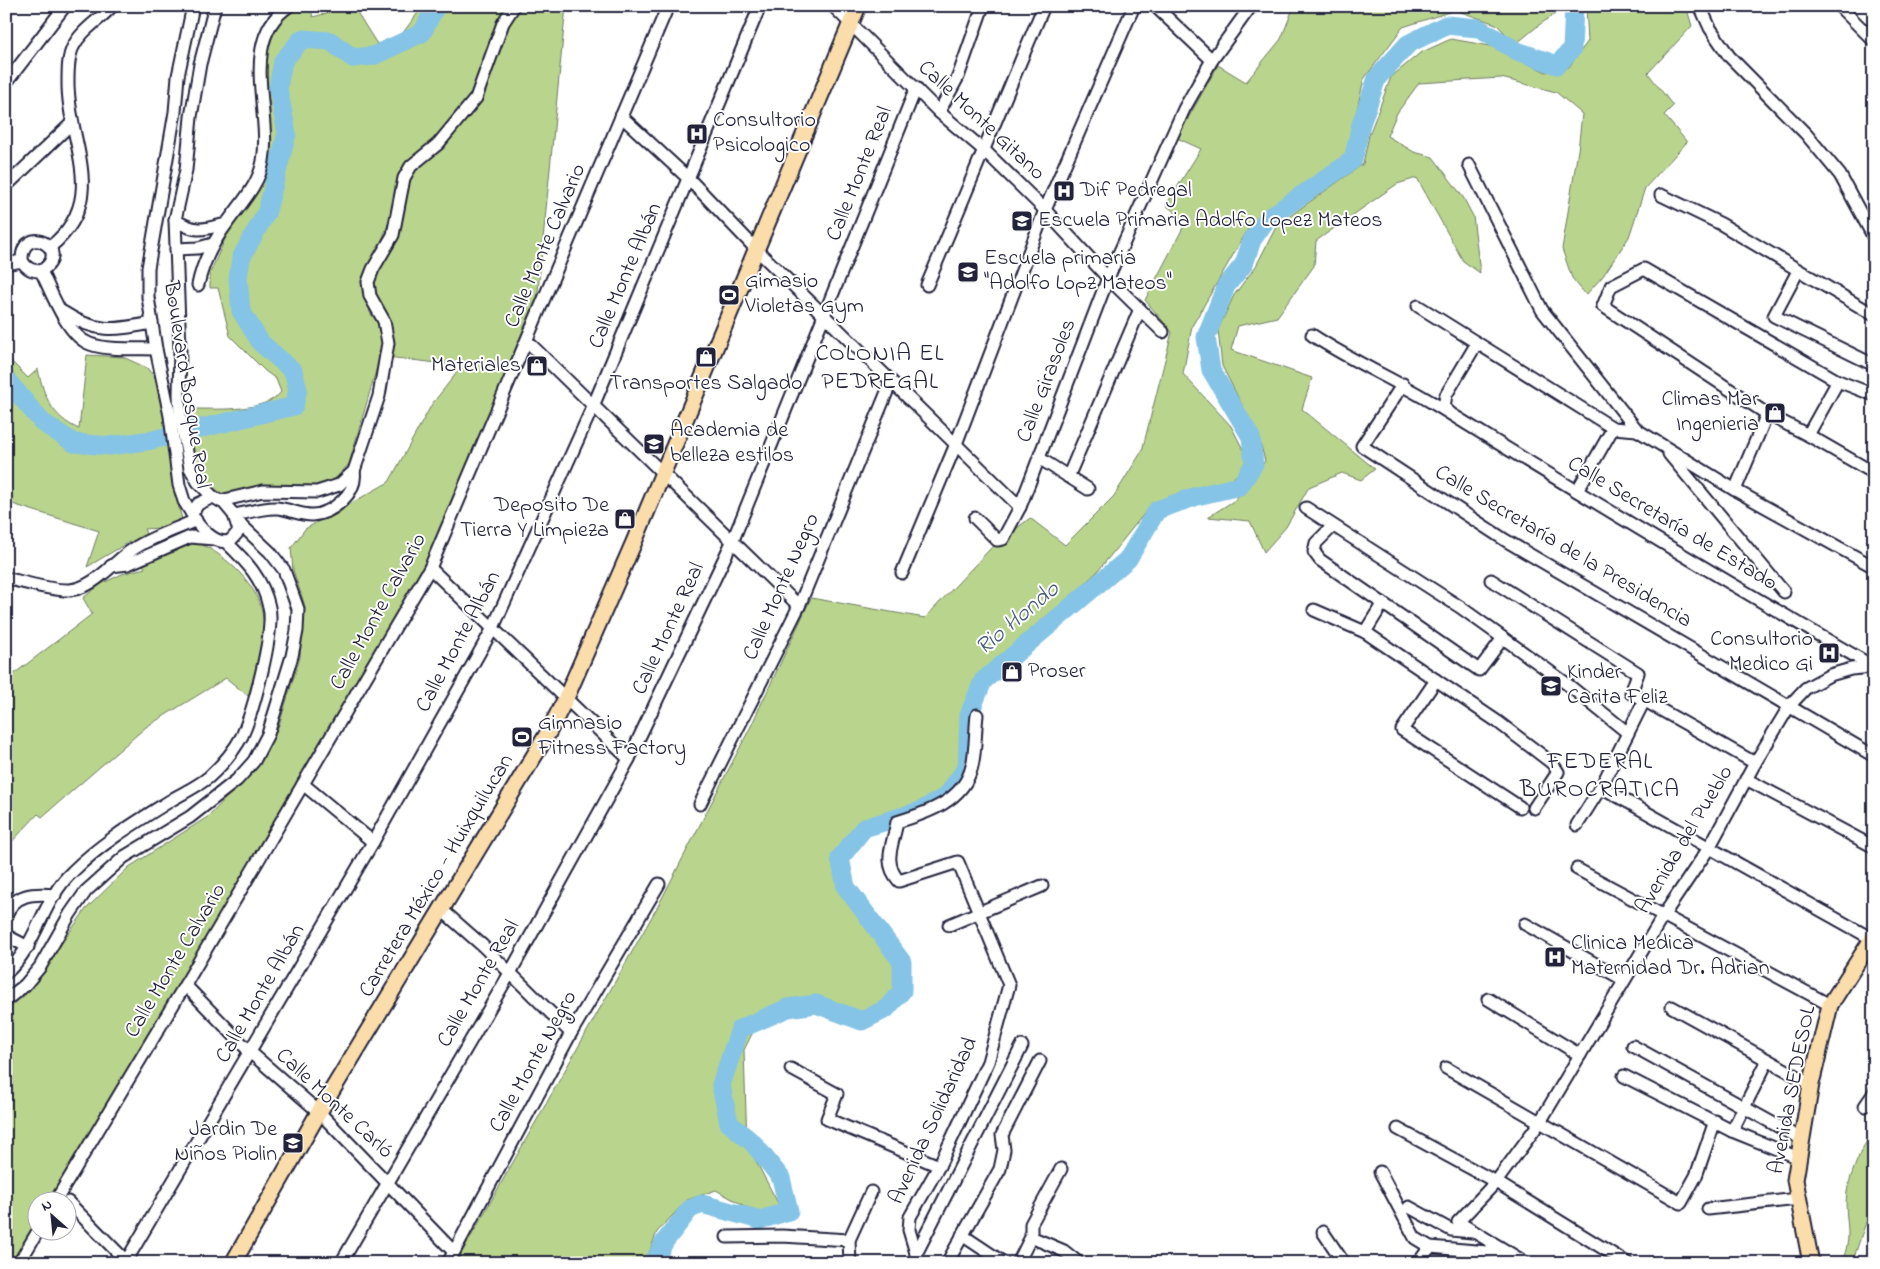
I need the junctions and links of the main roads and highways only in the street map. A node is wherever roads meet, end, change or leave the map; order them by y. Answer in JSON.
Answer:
{"nodes":[{"id":1,"x":858,"y":6,"type":"edge"},
{"id":2,"x":1873,"y":938,"type":"edge"},
{"id":3,"x":233,"y":1263,"type":"edge"},
{"id":4,"x":1811,"y":1263,"type":"edge"}],
"edges":[{"from":1,"to":3,"type":"main road","name":"Carretera México - Huixquilucan"},
{"from":2,"to":4,"type":"main road","name":"Avenida SEDESOL"}]}
